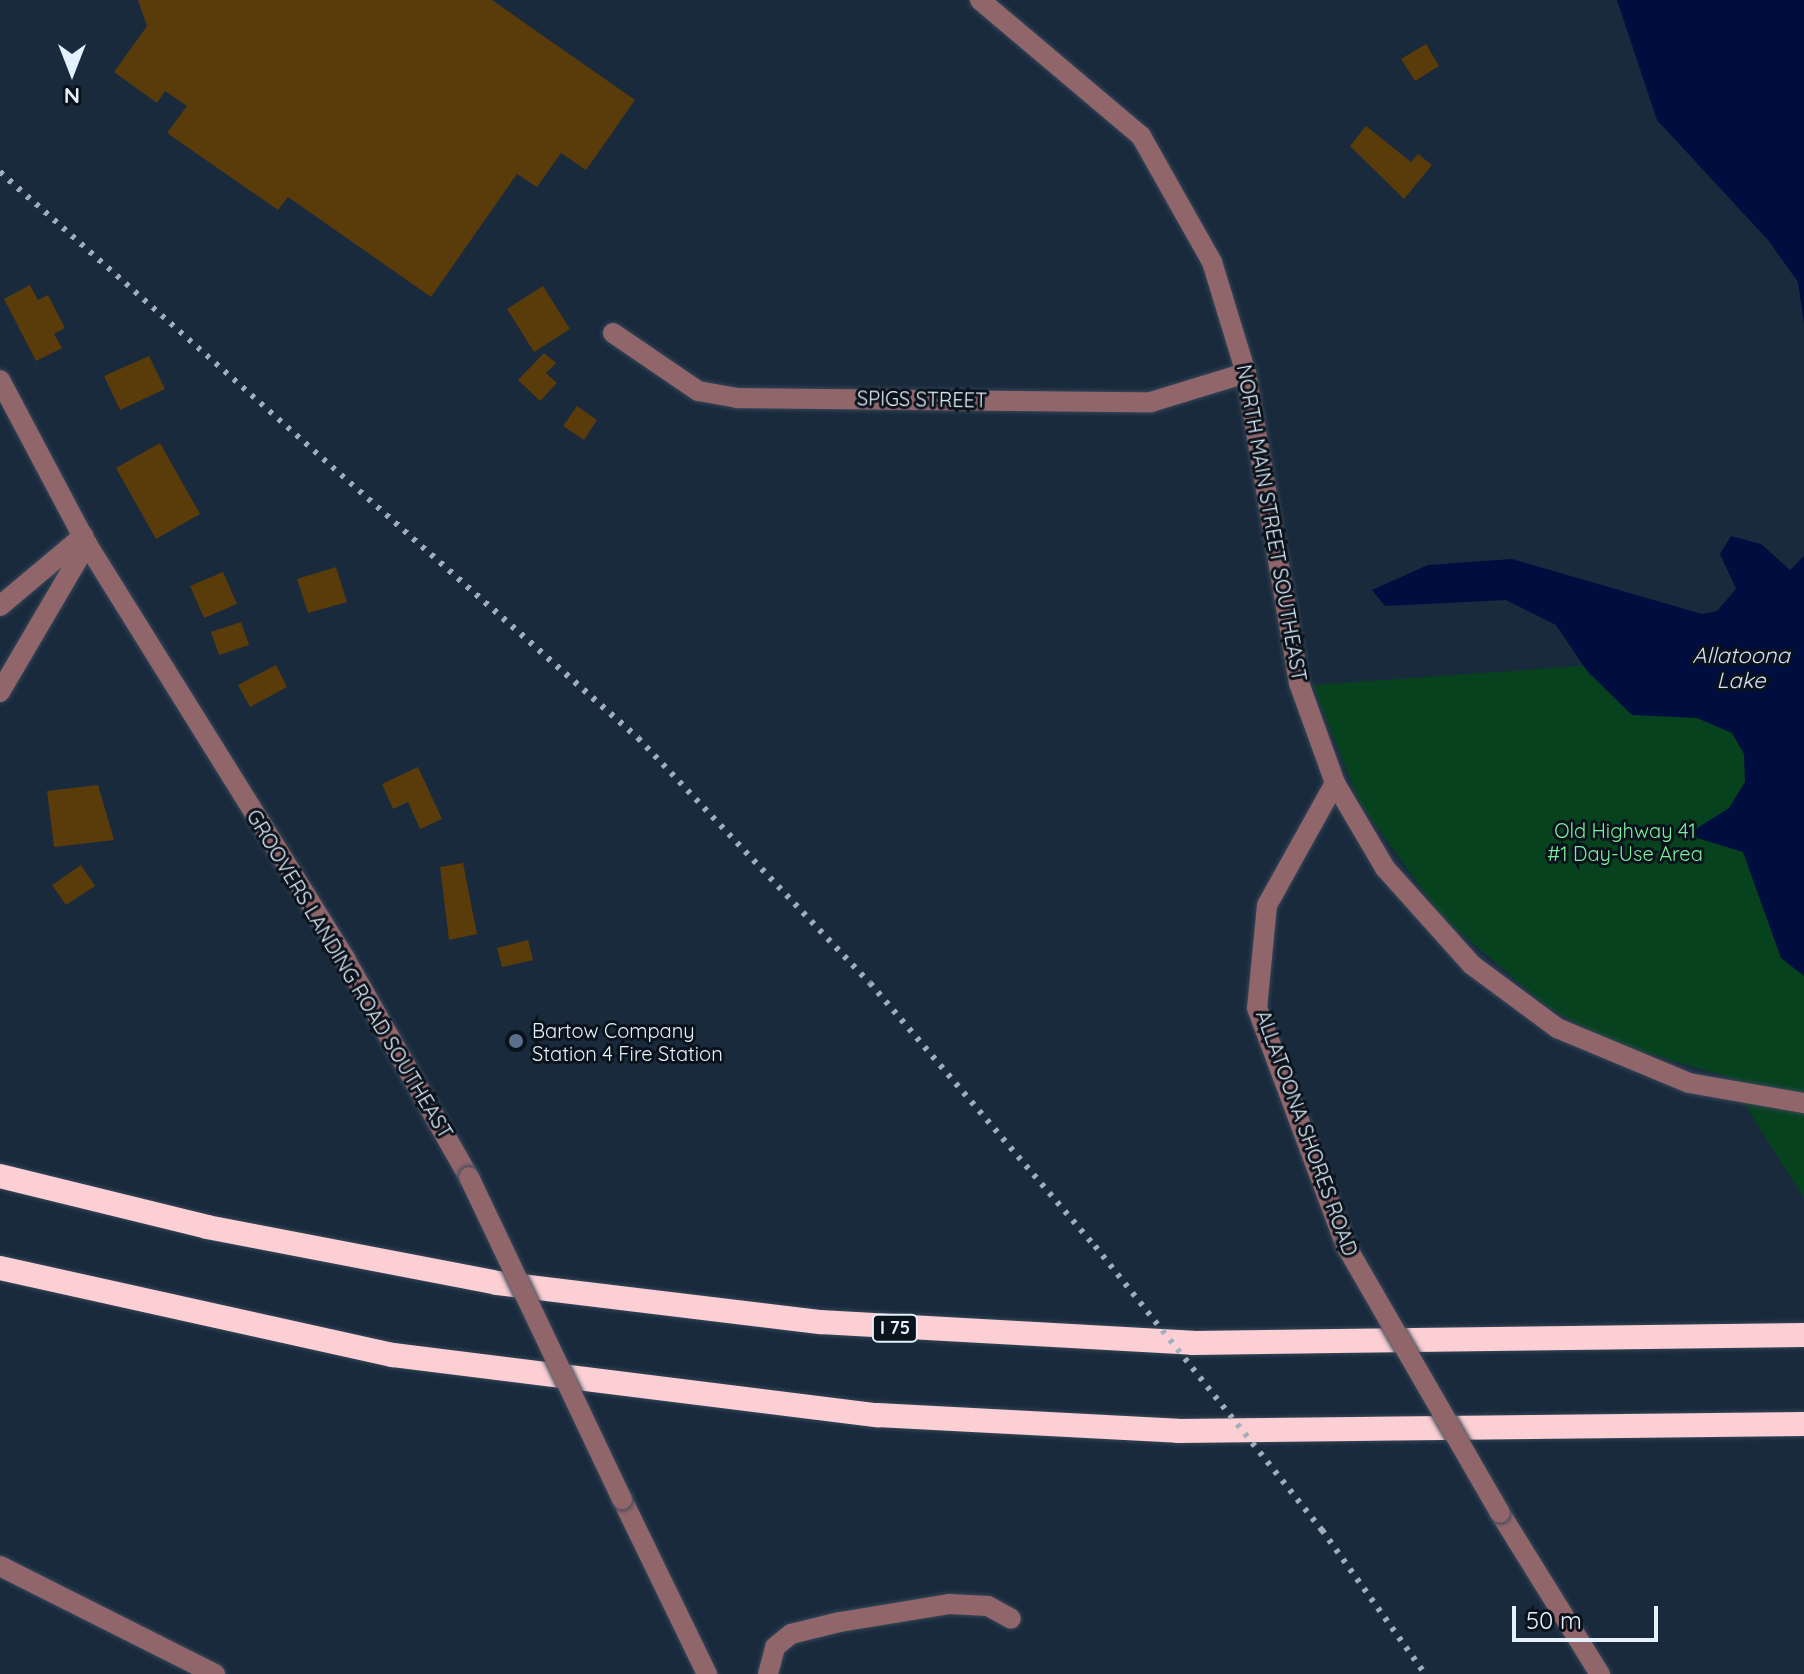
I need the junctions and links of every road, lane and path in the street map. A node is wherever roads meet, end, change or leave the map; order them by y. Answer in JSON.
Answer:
{"nodes":[{"id":1,"x":980,"y":0,"type":"edge"},
{"id":2,"x":613,"y":333,"type":"dead end"},
{"id":3,"x":1246,"y":373,"type":"junction"},
{"id":4,"x":0,"y":380,"type":"edge"},
{"id":5,"x":85,"y":540,"type":"junction"},
{"id":6,"x":0,"y":606,"type":"edge"},
{"id":7,"x":0,"y":692,"type":"edge"},
{"id":8,"x":1335,"y":783,"type":"junction"},
{"id":9,"x":1804,"y":1103,"type":"edge"},
{"id":10,"x":0,"y":1176,"type":"edge"},
{"id":11,"x":0,"y":1268,"type":"edge"},
{"id":12,"x":1804,"y":1335,"type":"edge"},
{"id":13,"x":1804,"y":1424,"type":"edge"},
{"id":14,"x":0,"y":1566,"type":"edge"},
{"id":15,"x":1011,"y":1619,"type":"dead end"},
{"id":16,"x":215,"y":1674,"type":"edge"},
{"id":17,"x":707,"y":1674,"type":"edge"},
{"id":18,"x":768,"y":1674,"type":"edge"},
{"id":19,"x":1600,"y":1674,"type":"edge"}],
"edges":[{"from":1,"to":3,"type":"street","name":"NORTH MAIN STREET SOUTHEAST"},
{"from":2,"to":3,"type":"street","name":"SPIGS STREET"},
{"from":3,"to":8,"type":"street","name":"NORTH MAIN STREET SOUTHEAST"},
{"from":4,"to":5,"type":"street","name":"GROOVERS LANDING ROAD SOUTHEAST"},
{"from":5,"to":6,"type":"street"},
{"from":5,"to":7,"type":"street"},
{"from":5,"to":17,"type":"street","name":"GROOVERS LANDING ROAD SOUTHEAST","bridge":true},
{"from":8,"to":9,"type":"street","name":"NORTH MAIN STREET SOUTHEAST"},
{"from":8,"to":19,"type":"street","name":"ALLATOONA SHORES ROAD","bridge":true},
{"from":10,"to":12,"type":"highway","number":"I 75"},
{"from":11,"to":13,"type":"highway"},
{"from":14,"to":16,"type":"street"},
{"from":15,"to":18,"type":"street"}]}
